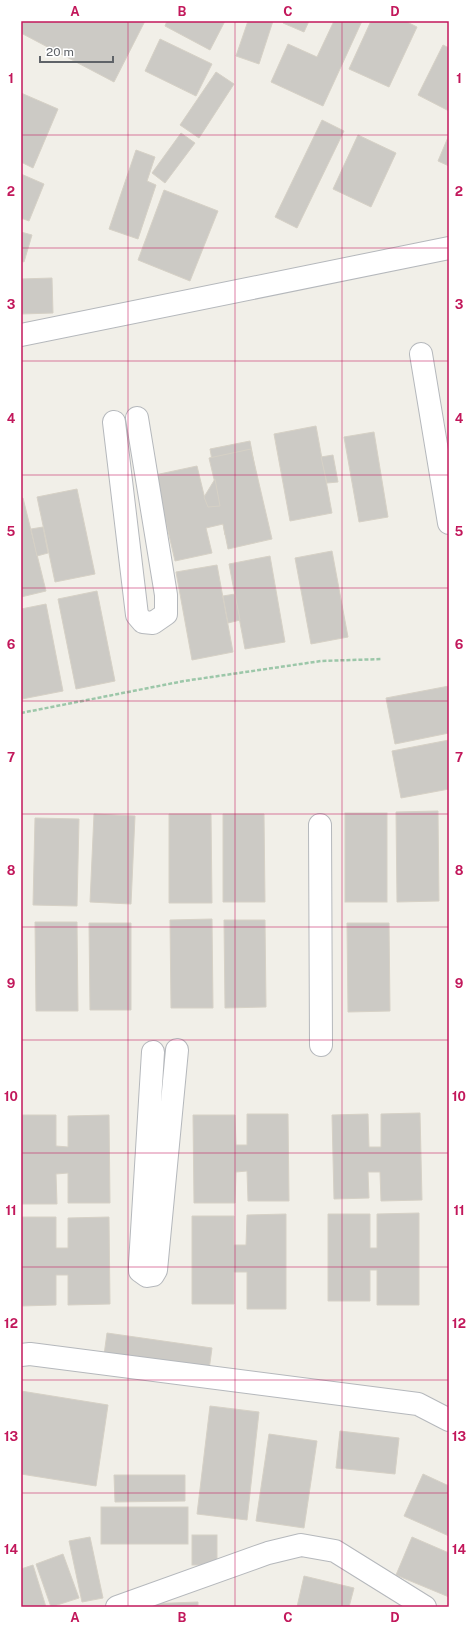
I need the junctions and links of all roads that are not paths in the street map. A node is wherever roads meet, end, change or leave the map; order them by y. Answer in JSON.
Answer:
{"nodes":[{"id":1,"x":449,"y":248,"type":"edge"},
{"id":2,"x":21,"y":335,"type":"edge"},
{"id":3,"x":421,"y":354,"type":"dead end"},
{"id":4,"x":137,"y":418,"type":"dead end"},
{"id":5,"x":114,"y":422,"type":"dead end"},
{"id":6,"x":449,"y":523,"type":"edge"},
{"id":7,"x":320,"y":824,"type":"dead end"},
{"id":8,"x":320,"y":1045,"type":"dead end"},
{"id":9,"x":177,"y":1050,"type":"dead end"},
{"id":10,"x":153,"y":1052,"type":"dead end"},
{"id":11,"x":21,"y":1355,"type":"edge"},
{"id":12,"x":449,"y":1420,"type":"edge"},
{"id":13,"x":117,"y":1607,"type":"edge"},
{"id":14,"x":425,"y":1607,"type":"edge"}],
"edges":[{"from":1,"to":2,"type":"street"},
{"from":3,"to":6,"type":"street"},
{"from":4,"to":5,"type":"street"},
{"from":7,"to":8,"type":"street"},
{"from":9,"to":10,"type":"street"},
{"from":11,"to":12,"type":"street"},
{"from":13,"to":14,"type":"street"}]}
